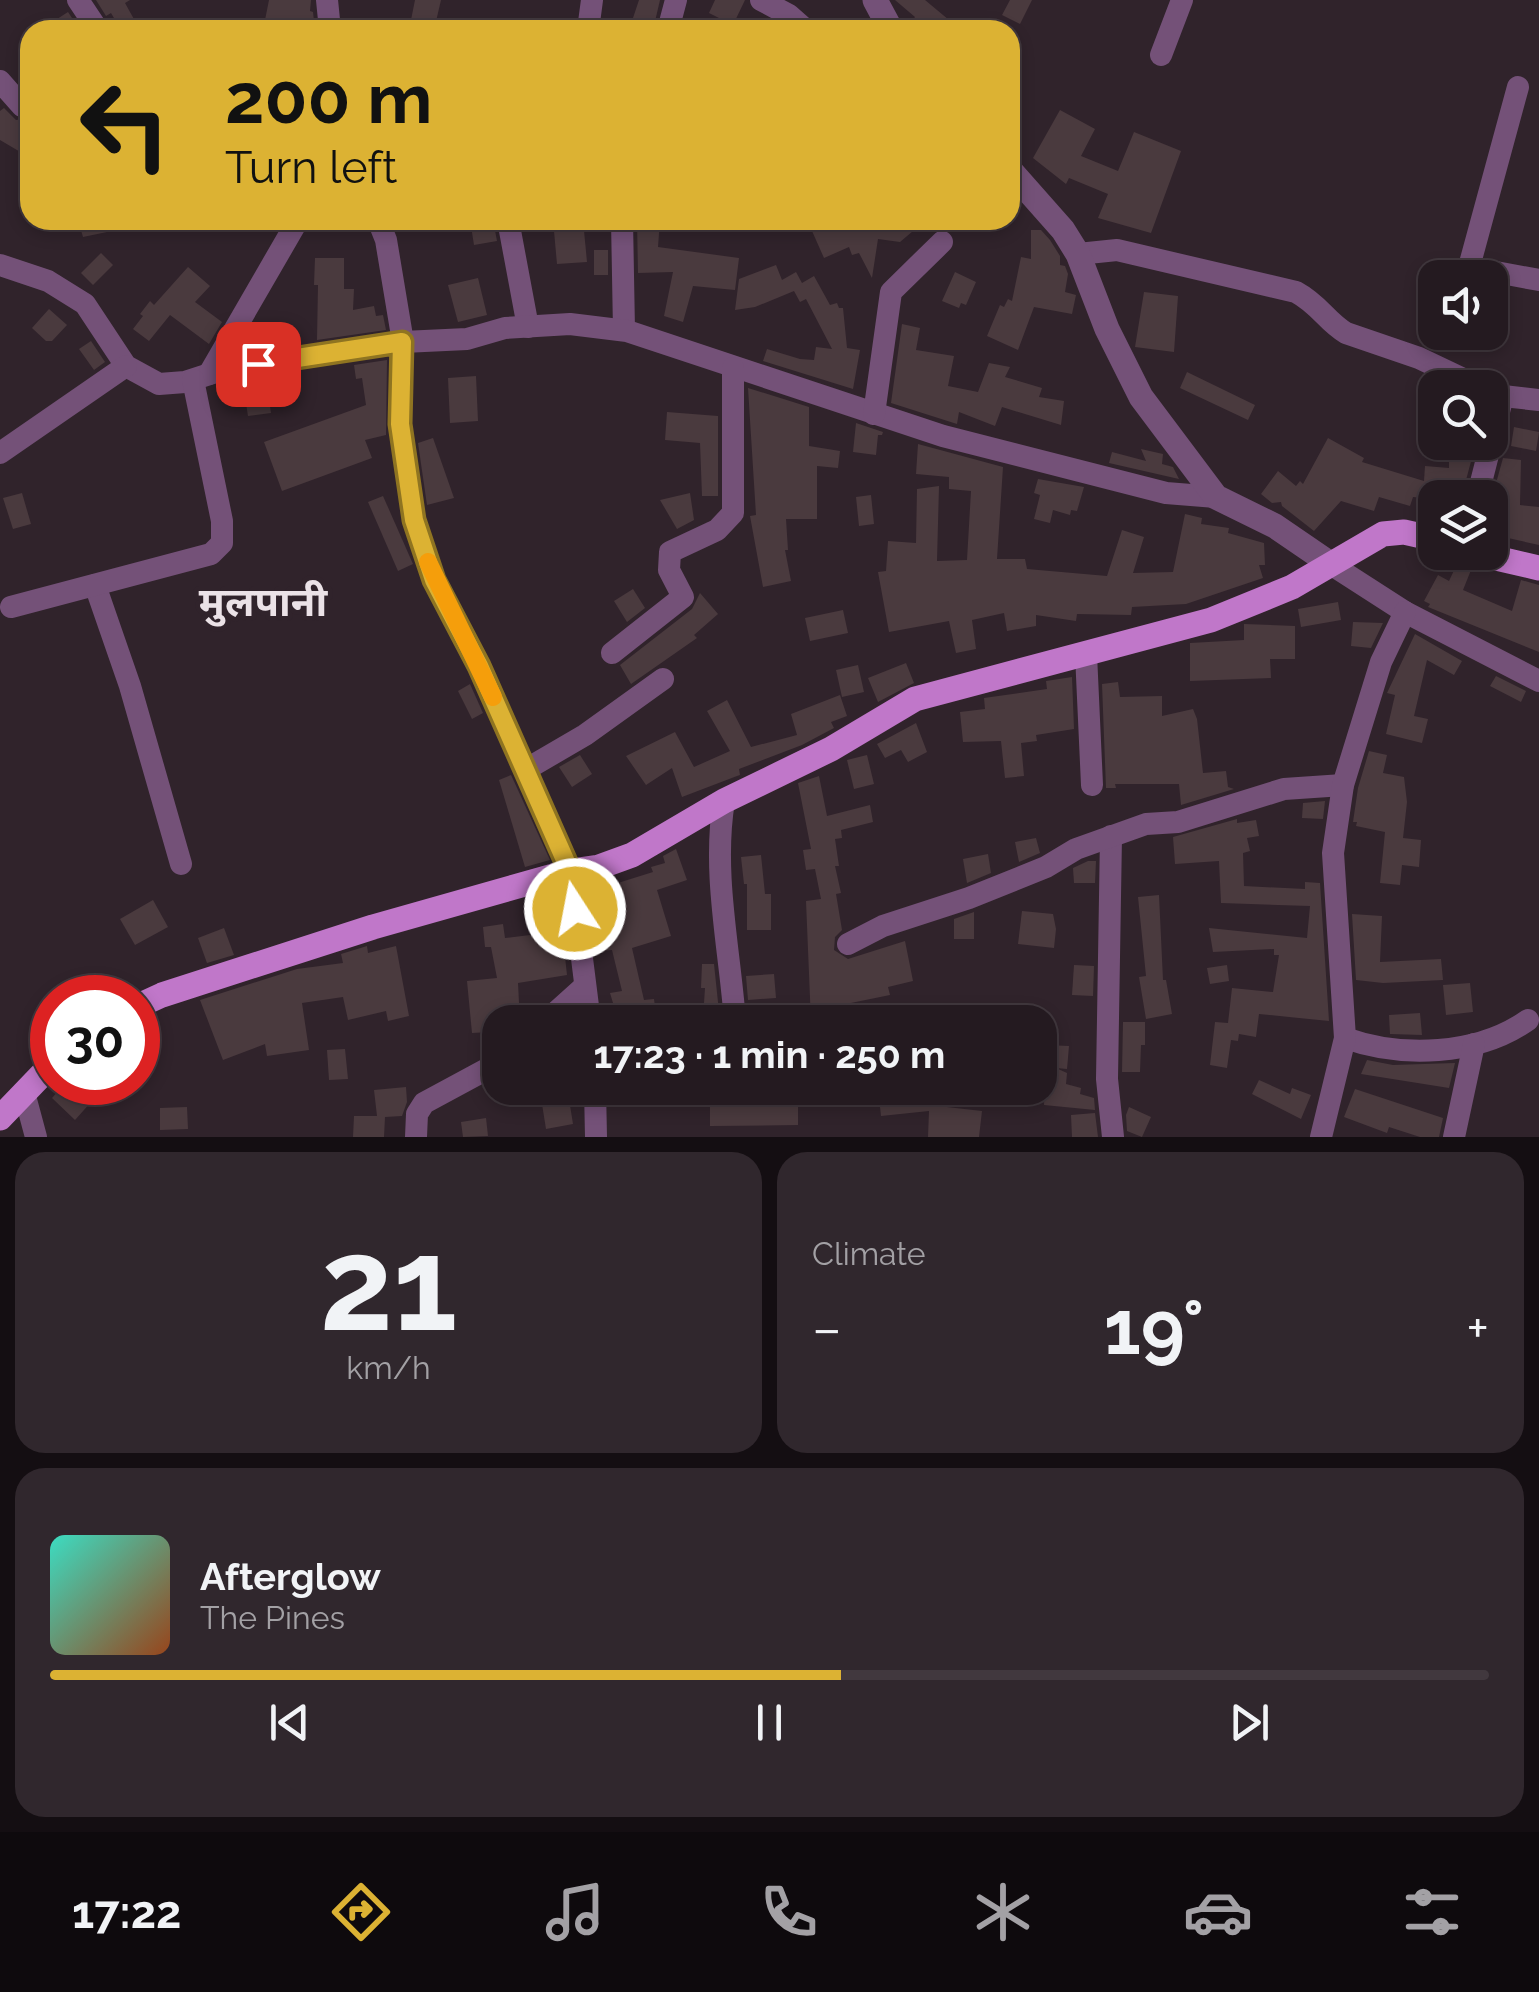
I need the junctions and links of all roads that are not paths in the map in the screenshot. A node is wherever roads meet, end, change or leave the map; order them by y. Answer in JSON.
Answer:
{"nodes":[{"id":1,"x":762,"y":0,"type":"edge"},
{"id":2,"x":1182,"y":0,"type":"edge"},
{"id":3,"x":791,"y":20,"type":"edge"},
{"id":4,"x":1160,"y":55,"type":"dead end"},
{"id":5,"x":0,"y":81,"type":"edge"},
{"id":6,"x":1518,"y":87,"type":"dead end"},
{"id":7,"x":20,"y":104,"type":"edge"},
{"id":8,"x":1020,"y":181,"type":"edge"},
{"id":9,"x":292,"y":230,"type":"edge"},
{"id":10,"x":382,"y":230,"type":"edge"},
{"id":11,"x":510,"y":230,"type":"edge"},
{"id":12,"x":622,"y":230,"type":"edge"},
{"id":13,"x":942,"y":242,"type":"dead end"},
{"id":14,"x":1078,"y":254,"type":"junction"},
{"id":15,"x":1471,"y":260,"type":"edge"},
{"id":16,"x":0,"y":265,"type":"edge"},
{"id":17,"x":1508,"y":277,"type":"edge"},
{"id":18,"x":1539,"y":280,"type":"edge"},
{"id":19,"x":528,"y":326,"type":"junction"},
{"id":20,"x":624,"y":330,"type":"junction"},
{"id":21,"x":402,"y":342,"type":"junction"},
{"id":22,"x":126,"y":366,"type":"junction"},
{"id":23,"x":733,"y":368,"type":"junction"},
{"id":24,"x":1444,"y":370,"type":"edge"},
{"id":25,"x":201,"y":377,"type":"junction"},
{"id":26,"x":1508,"y":395,"type":"edge"},
{"id":27,"x":1539,"y":400,"type":"edge"},
{"id":28,"x":874,"y":414,"type":"junction"},
{"id":29,"x":0,"y":453,"type":"edge"},
{"id":30,"x":1216,"y":496,"type":"junction"},
{"id":31,"x":1418,"y":535,"type":"edge"},
{"id":32,"x":1508,"y":561,"type":"edge"},
{"id":33,"x":1332,"y":565,"type":"junction"},
{"id":34,"x":1539,"y":568,"type":"edge"},
{"id":35,"x":95,"y":585,"type":"junction"},
{"id":36,"x":11,"y":607,"type":"dead end"},
{"id":37,"x":1405,"y":612,"type":"junction"},
{"id":38,"x":612,"y":653,"type":"dead end"},
{"id":39,"x":1086,"y":654,"type":"junction"},
{"id":40,"x":663,"y":679,"type":"dead end"},
{"id":41,"x":1539,"y":681,"type":"edge"},
{"id":42,"x":525,"y":770,"type":"junction"},
{"id":43,"x":1092,"y":785,"type":"dead end"},
{"id":44,"x":1344,"y":786,"type":"junction"},
{"id":45,"x":724,"y":800,"type":"junction"},
{"id":46,"x":1111,"y":836,"type":"junction"},
{"id":47,"x":180,"y":864,"type":"dead end"},
{"id":48,"x":570,"y":871,"type":"junction"},
{"id":49,"x":848,"y":944,"type":"dead end"},
{"id":50,"x":584,"y":986,"type":"junction"},
{"id":51,"x":160,"y":996,"type":"edge"},
{"id":52,"x":563,"y":1005,"type":"edge"},
{"id":53,"x":587,"y":1005,"type":"edge"},
{"id":54,"x":733,"y":1005,"type":"edge"},
{"id":55,"x":1528,"y":1020,"type":"dead end"},
{"id":56,"x":1345,"y":1038,"type":"junction"},
{"id":57,"x":1474,"y":1044,"type":"junction"},
{"id":58,"x":482,"y":1072,"type":"edge"},
{"id":59,"x":30,"y":1090,"type":"edge"},
{"id":60,"x":25,"y":1096,"type":"junction"},
{"id":61,"x":595,"y":1105,"type":"edge"},
{"id":62,"x":0,"y":1118,"type":"edge"},
{"id":63,"x":36,"y":1137,"type":"edge"},
{"id":64,"x":416,"y":1137,"type":"edge"},
{"id":65,"x":596,"y":1137,"type":"edge"},
{"id":66,"x":1114,"y":1137,"type":"edge"},
{"id":67,"x":1321,"y":1137,"type":"edge"},
{"id":68,"x":1454,"y":1137,"type":"edge"}],
"edges":[{"from":1,"to":3,"type":"street"},
{"from":2,"to":4,"type":"street"},
{"from":5,"to":7,"type":"street"},
{"from":6,"to":15,"type":"street"},
{"from":8,"to":14,"type":"street"},
{"from":9,"to":25,"type":"street"},
{"from":10,"to":21,"type":"street"},
{"from":11,"to":19,"type":"street"},
{"from":12,"to":20,"type":"street"},
{"from":13,"to":28,"type":"street"},
{"from":14,"to":24,"type":"street"},
{"from":14,"to":30,"type":"street"},
{"from":16,"to":22,"type":"street"},
{"from":17,"to":18,"type":"street"},
{"from":19,"to":20,"type":"street"},
{"from":19,"to":21,"type":"street"},
{"from":20,"to":23,"type":"street"},
{"from":21,"to":25,"type":"street"},
{"from":21,"to":42,"type":"street"},
{"from":22,"to":25,"type":"street"},
{"from":22,"to":29,"type":"street"},
{"from":23,"to":28,"type":"street"},
{"from":23,"to":38,"type":"street"},
{"from":25,"to":35,"type":"street"},
{"from":26,"to":27,"type":"street"},
{"from":28,"to":30,"type":"street"},
{"from":30,"to":33,"type":"street"},
{"from":31,"to":33,"type":"main road"},
{"from":32,"to":34,"type":"main road"},
{"from":33,"to":37,"type":"street"},
{"from":33,"to":39,"type":"main road"},
{"from":35,"to":36,"type":"street"},
{"from":35,"to":47,"type":"street"},
{"from":37,"to":41,"type":"street"},
{"from":37,"to":44,"type":"street"},
{"from":39,"to":43,"type":"street"},
{"from":39,"to":45,"type":"main road"},
{"from":40,"to":42,"type":"street"},
{"from":42,"to":48,"type":"street"},
{"from":44,"to":46,"type":"street"},
{"from":44,"to":56,"type":"street"},
{"from":45,"to":48,"type":"main road"},
{"from":45,"to":54,"type":"street"},
{"from":46,"to":49,"type":"street"},
{"from":46,"to":66,"type":"street"},
{"from":48,"to":50,"type":"street"},
{"from":48,"to":51,"type":"main road"},
{"from":50,"to":52,"type":"street"},
{"from":50,"to":53,"type":"street"},
{"from":55,"to":57,"type":"street"},
{"from":56,"to":57,"type":"street"},
{"from":56,"to":67,"type":"street"},
{"from":57,"to":68,"type":"street"},
{"from":58,"to":64,"type":"street"},
{"from":59,"to":60,"type":"main road"},
{"from":60,"to":62,"type":"main road"},
{"from":60,"to":63,"type":"street"},
{"from":61,"to":65,"type":"street"}]}
